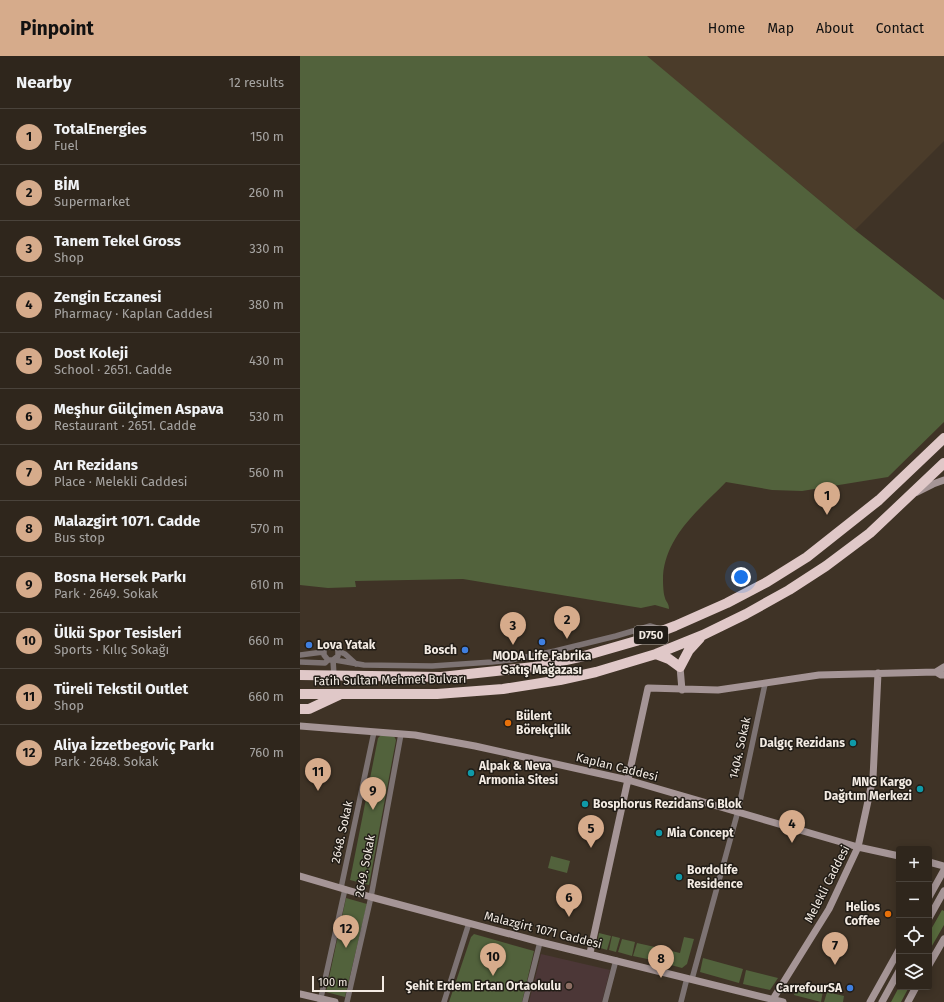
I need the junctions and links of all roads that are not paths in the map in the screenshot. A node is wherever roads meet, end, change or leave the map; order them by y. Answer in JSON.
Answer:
{"nodes":[{"id":1,"x":944,"y":438,"type":"edge"},
{"id":2,"x":944,"y":463,"type":"edge"},
{"id":3,"x":944,"y":480,"type":"edge"},
{"id":4,"x":912,"y":494,"type":"junction"},
{"id":5,"x":663,"y":630,"type":"junction"},
{"id":6,"x":702,"y":635,"type":"junction"},
{"id":7,"x":323,"y":652,"type":"junction"},
{"id":8,"x":338,"y":652,"type":"junction"},
{"id":9,"x":656,"y":654,"type":"junction"},
{"id":10,"x":300,"y":655,"type":"edge"},
{"id":11,"x":332,"y":660,"type":"junction"},
{"id":12,"x":300,"y":662,"type":"edge"},
{"id":13,"x":356,"y":664,"type":"junction"},
{"id":14,"x":512,"y":665,"type":"junction"},
{"id":15,"x":680,"y":667,"type":"junction"},
{"id":16,"x":944,"y":667,"type":"edge"},
{"id":17,"x":936,"y":672,"type":"junction"},
{"id":18,"x":878,"y":673,"type":"junction"},
{"id":19,"x":300,"y":675,"type":"edge"},
{"id":20,"x":334,"y":676,"type":"junction"},
{"id":21,"x":944,"y":676,"type":"edge"},
{"id":22,"x":764,"y":684,"type":"junction"},
{"id":23,"x":682,"y":690,"type":"junction"},
{"id":24,"x":300,"y":694,"type":"edge"},
{"id":25,"x":341,"y":694,"type":"junction"},
{"id":26,"x":300,"y":709,"type":"edge"},
{"id":27,"x":300,"y":726,"type":"edge"},
{"id":28,"x":374,"y":732,"type":"junction"},
{"id":29,"x":401,"y":734,"type":"junction"},
{"id":30,"x":628,"y":780,"type":"junction"},
{"id":31,"x":738,"y":811,"type":"junction"},
{"id":32,"x":858,"y":847,"type":"junction"},
{"id":33,"x":896,"y":855,"type":"edge"},
{"id":34,"x":932,"y":863,"type":"edge"},
{"id":35,"x":944,"y":866,"type":"edge"},
{"id":36,"x":944,"y":870,"type":"edge"},
{"id":37,"x":300,"y":876,"type":"edge"},
{"id":38,"x":343,"y":889,"type":"junction"},
{"id":39,"x":944,"y":891,"type":"edge"},
{"id":40,"x":932,"y":892,"type":"edge"},
{"id":41,"x":371,"y":897,"type":"junction"},
{"id":42,"x":932,"y":913,"type":"edge"},
{"id":43,"x":469,"y":923,"type":"junction"},
{"id":44,"x":944,"y":939,"type":"edge"},
{"id":45,"x":540,"y":942,"type":"junction"},
{"id":46,"x":590,"y":954,"type":"junction"},
{"id":47,"x":897,"y":954,"type":"edge"},
{"id":48,"x":616,"y":960,"type":"junction"},
{"id":49,"x":932,"y":960,"type":"edge"},
{"id":50,"x":896,"y":976,"type":"edge"},
{"id":51,"x":690,"y":979,"type":"junction"},
{"id":52,"x":914,"y":990,"type":"edge"},
{"id":53,"x":300,"y":994,"type":"edge"},
{"id":54,"x":320,"y":1000,"type":"edge"},
{"id":55,"x":773,"y":1001,"type":"edge"},
{"id":56,"x":335,"y":1002,"type":"edge"},
{"id":57,"x":347,"y":1002,"type":"edge"},
{"id":58,"x":444,"y":1002,"type":"edge"},
{"id":59,"x":525,"y":1002,"type":"edge"},
{"id":60,"x":605,"y":1002,"type":"edge"},
{"id":61,"x":681,"y":1002,"type":"edge"},
{"id":62,"x":783,"y":1002,"type":"edge"},
{"id":63,"x":870,"y":1002,"type":"edge"},
{"id":64,"x":882,"y":1002,"type":"edge"},
{"id":65,"x":908,"y":1002,"type":"edge"}],
"edges":[{"from":1,"to":5,"type":"highway","name":"Fatih Sultan Mehmet Bulvarı","number":"D750"},
{"from":2,"to":4,"type":"highway","name":"Fatih Sultan Mehmet Bulvarı","number":"D750"},
{"from":3,"to":4,"type":"street"},
{"from":4,"to":6,"type":"highway","name":"Fatih Sultan Mehmet Bulvarı","number":"D750"},
{"from":5,"to":14,"type":"highway","name":"Fatih Sultan Mehmet Bulvarı","number":"D750"},
{"from":5,"to":14,"type":"street"},
{"from":6,"to":9,"type":"highway","name":"Fatih Sultan Mehmet Bulvarı","number":"D750"},
{"from":6,"to":15,"type":"highway"},
{"from":7,"to":8,"type":"street"},
{"from":7,"to":10,"type":"street"},
{"from":7,"to":11,"type":"street"},
{"from":8,"to":11,"type":"street"},
{"from":8,"to":13,"type":"street"},
{"from":9,"to":15,"type":"highway"},
{"from":9,"to":25,"type":"highway","name":"Fatih Sultan Mehmet Bulvarı","number":"D750"},
{"from":11,"to":12,"type":"street"},
{"from":11,"to":13,"type":"street"},
{"from":11,"to":20,"type":"street"},
{"from":13,"to":14,"type":"street"},
{"from":14,"to":20,"type":"highway","name":"Fatih Sultan Mehmet Bulvarı","number":"D750"},
{"from":15,"to":23,"type":"street"},
{"from":16,"to":17,"type":"street"},
{"from":17,"to":18,"type":"street"},
{"from":17,"to":21,"type":"street"},
{"from":18,"to":22,"type":"street"},
{"from":18,"to":32,"type":"street","name":"Melekli Caddesi"},
{"from":19,"to":20,"type":"highway","name":"Fatih Sultan Mehmet Bulvarı","number":"D750"},
{"from":22,"to":23,"type":"street"},
{"from":22,"to":31,"type":"street","name":"1404. Sokak"},
{"from":23,"to":30,"type":"street"},
{"from":24,"to":25,"type":"highway","name":"Fatih Sultan Mehmet Bulvarı","number":"D750"},
{"from":25,"to":26,"type":"highway"},
{"from":27,"to":28,"type":"street","name":"Kaplan Caddesi"},
{"from":28,"to":29,"type":"street","name":"Kaplan Caddesi"},
{"from":28,"to":38,"type":"street","name":"2648. Sokak"},
{"from":29,"to":30,"type":"street","name":"Kaplan Caddesi"},
{"from":29,"to":41,"type":"street","name":"2649. Sokak"},
{"from":30,"to":31,"type":"street","name":"Kaplan Caddesi"},
{"from":30,"to":46,"type":"street"},
{"from":31,"to":32,"type":"street","name":"Kaplan Caddesi"},
{"from":31,"to":51,"type":"street","name":"1404. Sokak"},
{"from":32,"to":33,"type":"street","name":"Kaplan Caddesi"},
{"from":32,"to":55,"type":"street","name":"Melekli Caddesi"},
{"from":34,"to":35,"type":"street"},
{"from":36,"to":40,"type":"street"},
{"from":37,"to":38,"type":"street","name":"Malazgirt 1071 Caddesi"},
{"from":38,"to":41,"type":"street","name":"Malazgirt 1071 Caddesi"},
{"from":38,"to":54,"type":"street","name":"2648. Sokak"},
{"from":39,"to":42,"type":"street"},
{"from":41,"to":43,"type":"street","name":"Malazgirt 1071 Caddesi"},
{"from":41,"to":57,"type":"street","name":"2649. Sokak"},
{"from":43,"to":45,"type":"street","name":"Malazgirt 1071 Caddesi"},
{"from":43,"to":58,"type":"street"},
{"from":44,"to":49,"type":"street"},
{"from":45,"to":46,"type":"street","name":"Malazgirt 1071 Caddesi"},
{"from":45,"to":59,"type":"street"},
{"from":46,"to":48,"type":"street","name":"Malazgirt 1071 Caddesi"},
{"from":47,"to":63,"type":"street"},
{"from":48,"to":51,"type":"street","name":"Malazgirt 1071 Caddesi"},
{"from":48,"to":60,"type":"street"},
{"from":50,"to":64,"type":"street"},
{"from":51,"to":55,"type":"street","name":"Malazgirt 1071 Caddesi"},
{"from":51,"to":61,"type":"street","name":"1404. Sokak"},
{"from":52,"to":65,"type":"street"},
{"from":53,"to":54,"type":"street"},
{"from":54,"to":56,"type":"street"},
{"from":55,"to":62,"type":"street","name":"Malazgirt 1071 Caddesi"}]}
